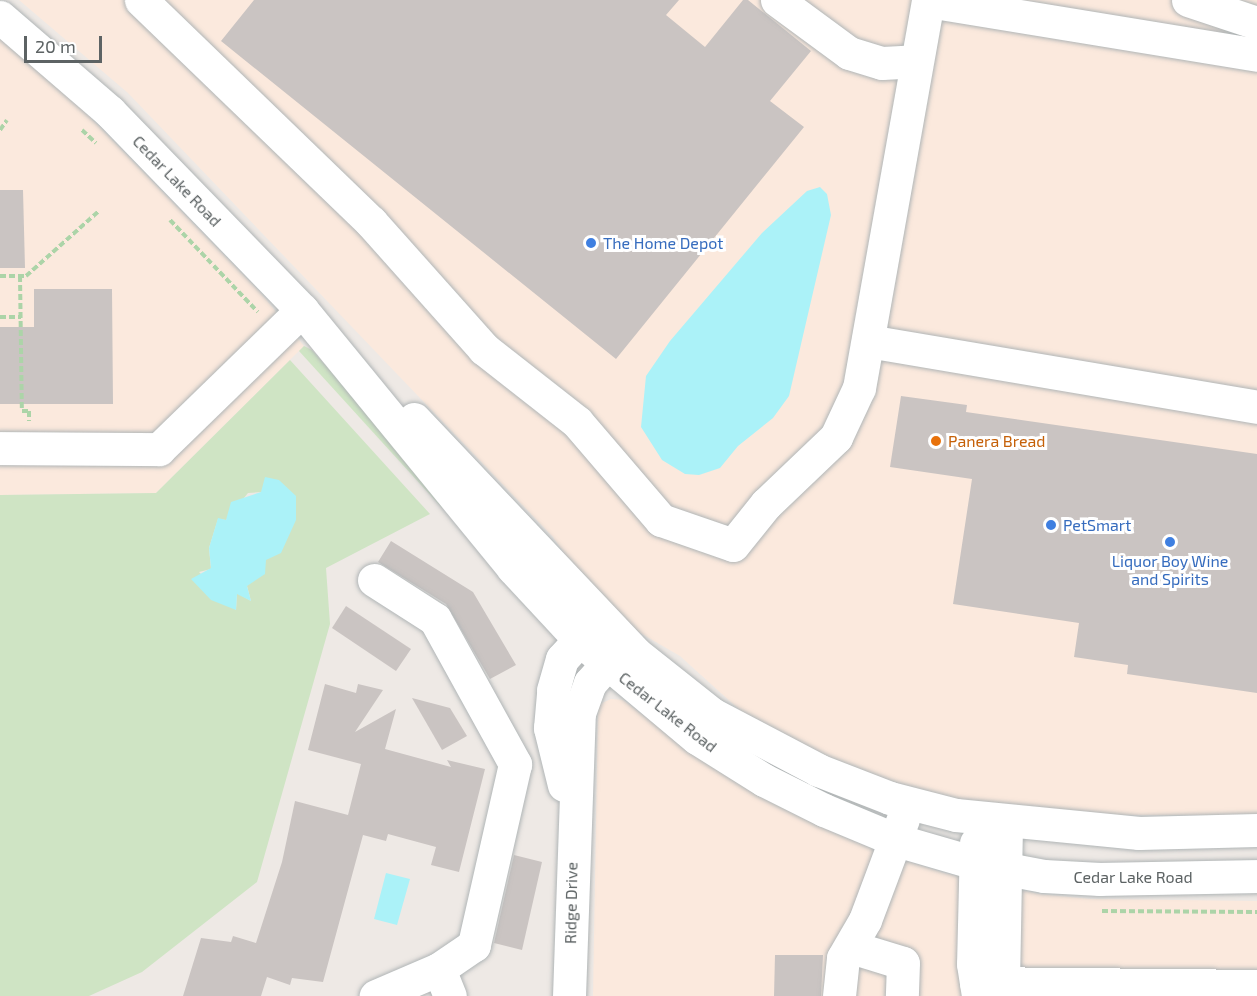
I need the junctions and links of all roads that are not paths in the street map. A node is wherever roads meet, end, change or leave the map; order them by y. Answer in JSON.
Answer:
{"nodes":[{"id":1,"x":141,"y":0,"type":"edge"},
{"id":2,"x":777,"y":0,"type":"edge"},
{"id":3,"x":928,"y":0,"type":"edge"},
{"id":4,"x":1188,"y":0,"type":"edge"},
{"id":5,"x":1247,"y":0,"type":"edge"},
{"id":6,"x":1257,"y":3,"type":"edge"},
{"id":7,"x":1078,"y":13,"type":"edge"},
{"id":8,"x":0,"y":17,"type":"edge"},
{"id":9,"x":1257,"y":23,"type":"edge"},
{"id":10,"x":1257,"y":55,"type":"edge"},
{"id":11,"x":916,"y":61,"type":"junction"},
{"id":12,"x":302,"y":310,"type":"junction"},
{"id":13,"x":868,"y":341,"type":"junction"},
{"id":14,"x":344,"y":356,"type":"junction"},
{"id":15,"x":1257,"y":407,"type":"edge"},
{"id":16,"x":14,"y":448,"type":"edge"},
{"id":17,"x":374,"y":580,"type":"dead end"},
{"id":18,"x":602,"y":615,"type":"junction"},
{"id":19,"x":579,"y":639,"type":"junction"},
{"id":20,"x":616,"y":654,"type":"junction"},
{"id":21,"x":909,"y":804,"type":"junction"},
{"id":22,"x":572,"y":810,"type":"junction"},
{"id":23,"x":991,"y":819,"type":"junction"},
{"id":24,"x":1257,"y":830,"type":"edge"},
{"id":25,"x":896,"y":840,"type":"junction"},
{"id":26,"x":990,"y":866,"type":"junction"},
{"id":27,"x":1257,"y":876,"type":"edge"},
{"id":28,"x":851,"y":947,"type":"junction"},
{"id":29,"x":444,"y":982,"type":"edge"},
{"id":30,"x":1257,"y":986,"type":"edge"},
{"id":31,"x":985,"y":987,"type":"edge"},
{"id":32,"x":376,"y":996,"type":"edge"},
{"id":33,"x":569,"y":996,"type":"edge"},
{"id":34,"x":839,"y":996,"type":"edge"},
{"id":35,"x":902,"y":996,"type":"edge"}],
"edges":[{"from":1,"to":13,"type":"street"},
{"from":2,"to":11,"type":"street"},
{"from":3,"to":7,"type":"street"},
{"from":3,"to":11,"type":"street"},
{"from":4,"to":9,"type":"street"},
{"from":5,"to":6,"type":"street"},
{"from":7,"to":10,"type":"street"},
{"from":8,"to":12,"type":"street","name":"Cedar Lake Road"},
{"from":11,"to":13,"type":"street"},
{"from":12,"to":14,"type":"street","name":"Cedar Lake Road"},
{"from":12,"to":16,"type":"street"},
{"from":13,"to":15,"type":"street"},
{"from":14,"to":18,"type":"street","name":"Cedar Lake Road"},
{"from":14,"to":19,"type":"street","name":"Cedar Lake Road"},
{"from":17,"to":29,"type":"street"},
{"from":18,"to":19,"type":"street","name":"Ridge Drive"},
{"from":18,"to":20,"type":"street","name":"Cedar Lake Road"},
{"from":19,"to":20,"type":"street","name":"Cedar Lake Road"},
{"from":19,"to":22,"type":"street","name":"Ridge Drive"},
{"from":20,"to":21,"type":"street","name":"Cedar Lake Road"},
{"from":20,"to":22,"type":"street","name":"Ridge Drive"},
{"from":20,"to":25,"type":"street","name":"Cedar Lake Road"},
{"from":21,"to":23,"type":"street","name":"Cedar Lake Road"},
{"from":21,"to":25,"type":"street"},
{"from":22,"to":33,"type":"street","name":"Ridge Drive"},
{"from":23,"to":24,"type":"street","name":"Cedar Lake Road"},
{"from":23,"to":26,"type":"street"},
{"from":25,"to":26,"type":"street","name":"Cedar Lake Road"},
{"from":25,"to":28,"type":"street"},
{"from":26,"to":27,"type":"street","name":"Cedar Lake Road"},
{"from":26,"to":31,"type":"street"},
{"from":28,"to":34,"type":"street"},
{"from":28,"to":35,"type":"street"},
{"from":29,"to":32,"type":"street"},
{"from":30,"to":31,"type":"street"}]}
